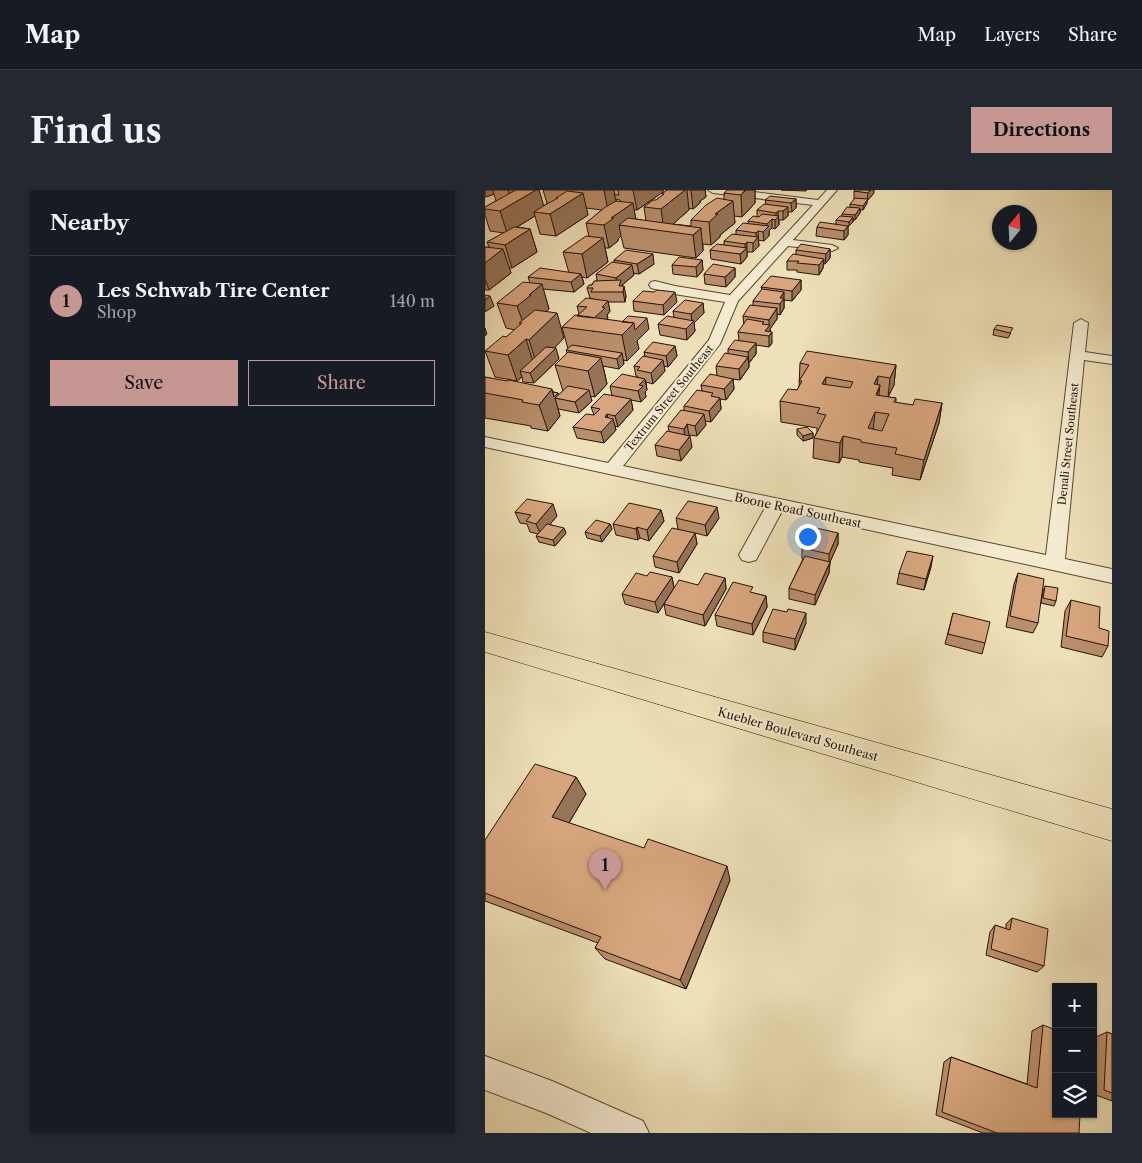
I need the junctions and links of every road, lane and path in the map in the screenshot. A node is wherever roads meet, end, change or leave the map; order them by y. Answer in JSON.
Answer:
{"nodes":[{"id":1,"x":713,"y":190,"type":"edge"},
{"id":2,"x":832,"y":190,"type":"edge"},
{"id":3,"x":819,"y":203,"type":"junction"},
{"id":4,"x":786,"y":242,"type":"junction"},
{"id":5,"x":832,"y":248,"type":"edge"},
{"id":6,"x":655,"y":285,"type":"dead end"},
{"id":7,"x":733,"y":299,"type":"junction"},
{"id":8,"x":1081,"y":323,"type":"dead end"},
{"id":9,"x":1077,"y":355,"type":"junction"},
{"id":10,"x":1112,"y":360,"type":"edge"},
{"id":11,"x":485,"y":442,"type":"edge"},
{"id":12,"x":612,"y":469,"type":"junction"},
{"id":13,"x":776,"y":505,"type":"junction"},
{"id":14,"x":749,"y":555,"type":"dead end"},
{"id":15,"x":1055,"y":564,"type":"junction"},
{"id":16,"x":1112,"y":576,"type":"edge"},
{"id":17,"x":485,"y":642,"type":"edge"},
{"id":18,"x":1112,"y":825,"type":"edge"},
{"id":19,"x":485,"y":1073,"type":"edge"},
{"id":20,"x":631,"y":1133,"type":"edge"}],
"edges":[{"from":1,"to":3,"type":"street"},
{"from":2,"to":3,"type":"street","name":"Textrum Street Southeast"},
{"from":3,"to":4,"type":"street","name":"Textrum Street Southeast"},
{"from":4,"to":5,"type":"street"},
{"from":4,"to":7,"type":"street","name":"Textrum Street Southeast"},
{"from":6,"to":7,"type":"street"},
{"from":7,"to":12,"type":"street","name":"Textrum Street Southeast"},
{"from":8,"to":9,"type":"street","name":"Denali Street Southeast"},
{"from":9,"to":10,"type":"street"},
{"from":9,"to":15,"type":"street","name":"Denali Street Southeast"},
{"from":11,"to":12,"type":"street","name":"Boone Road Southeast"},
{"from":12,"to":13,"type":"street","name":"Boone Road Southeast"},
{"from":13,"to":14,"type":"street"},
{"from":13,"to":15,"type":"street","name":"Boone Road Southeast"},
{"from":15,"to":16,"type":"street","name":"Boone Road Southeast"},
{"from":17,"to":18,"type":"main road","name":"Kuebler Boulevard Southeast"},
{"from":19,"to":20,"type":"street"}]}
